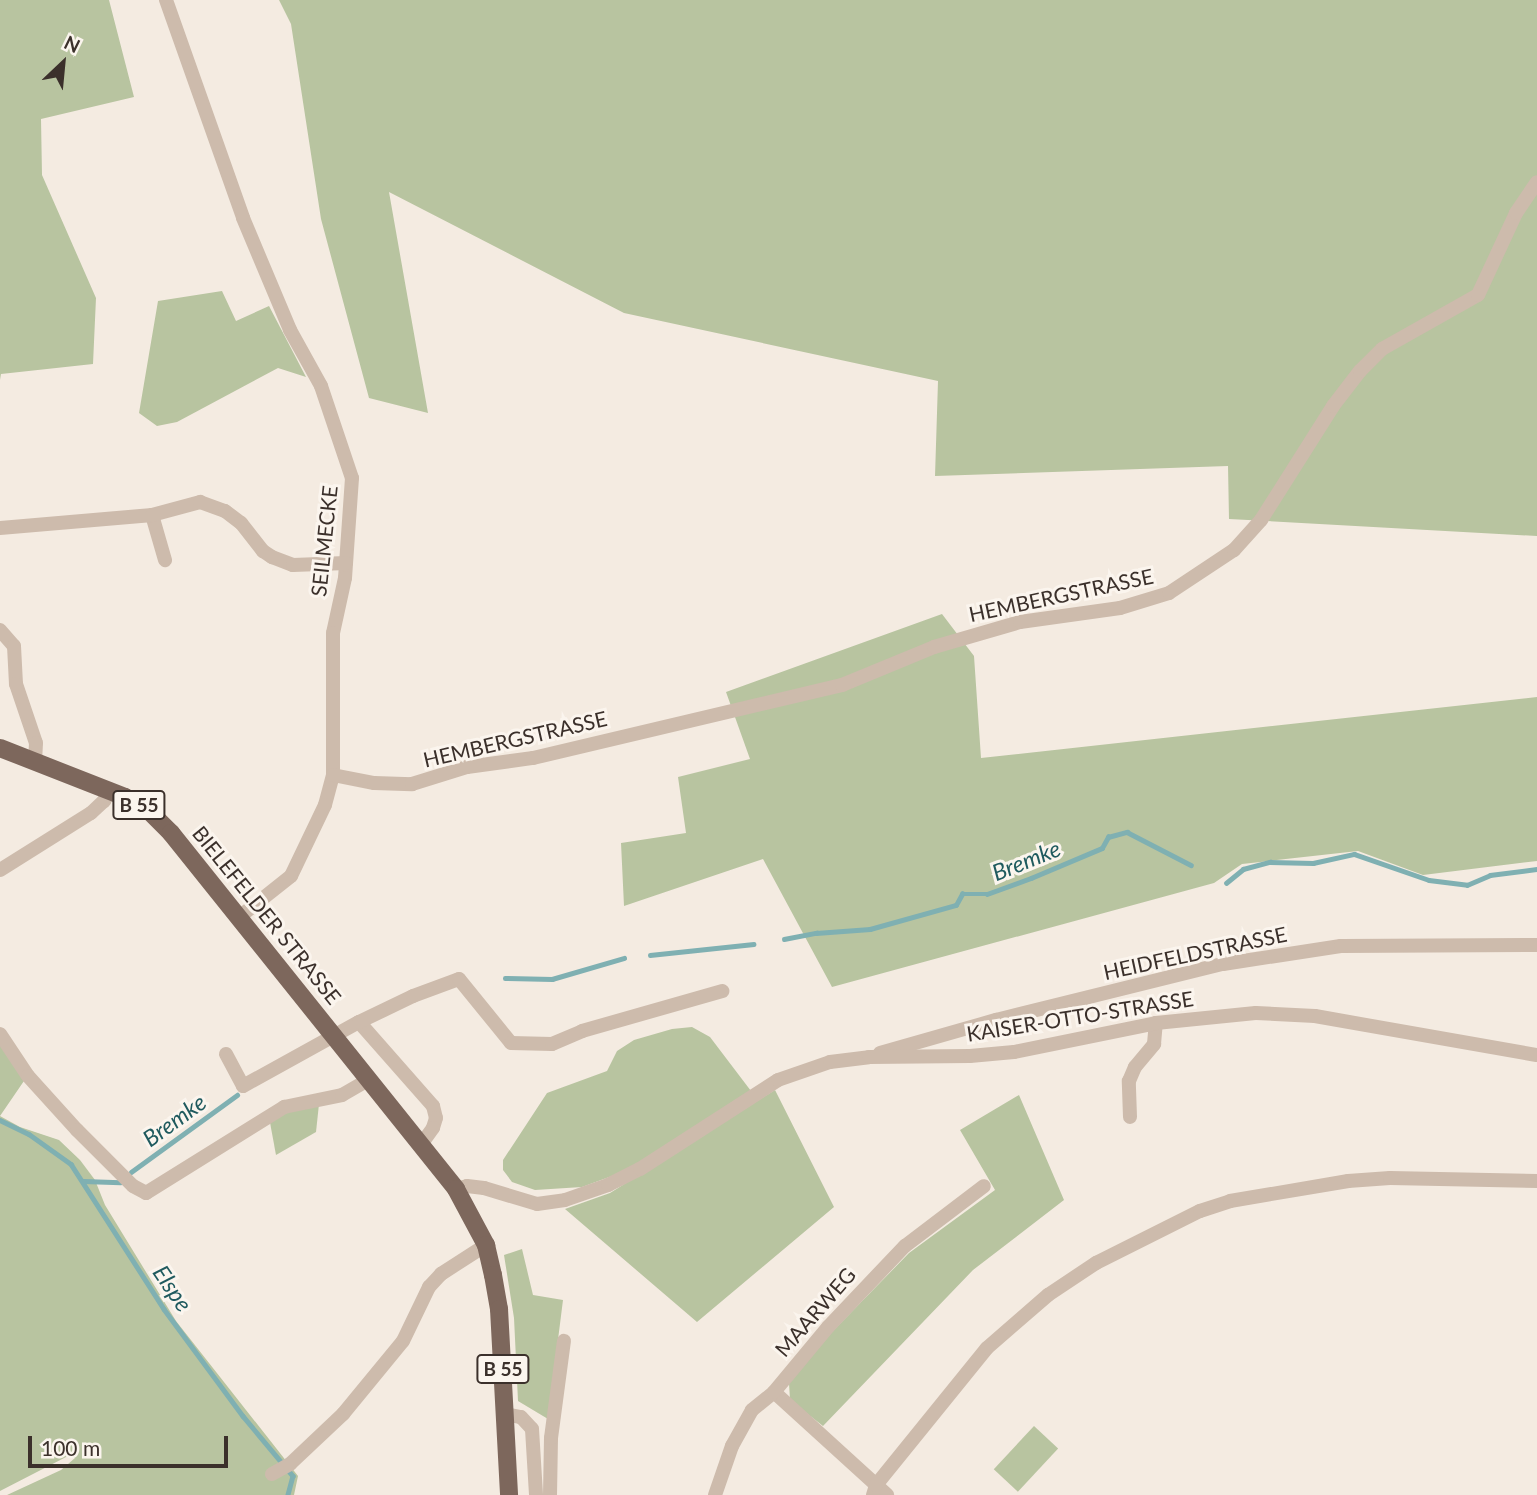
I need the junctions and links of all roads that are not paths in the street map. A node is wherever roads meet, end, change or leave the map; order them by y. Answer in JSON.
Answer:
{"nodes":[{"id":1,"x":166,"y":0,"type":"edge"},
{"id":2,"x":1537,"y":182,"type":"edge"},
{"id":3,"x":152,"y":515,"type":"junction"},
{"id":4,"x":0,"y":528,"type":"edge"},
{"id":5,"x":165,"y":560,"type":"dead end"},
{"id":6,"x":346,"y":564,"type":"junction"},
{"id":7,"x":0,"y":630,"type":"edge"},
{"id":8,"x":0,"y":748,"type":"edge"},
{"id":9,"x":35,"y":760,"type":"junction"},
{"id":10,"x":333,"y":775,"type":"junction"},
{"id":11,"x":110,"y":790,"type":"junction"},
{"id":12,"x":0,"y":870,"type":"edge"},
{"id":13,"x":238,"y":918,"type":"junction"},
{"id":14,"x":1537,"y":945,"type":"edge"},
{"id":15,"x":722,"y":991,"type":"dead end"},
{"id":16,"x":359,"y":1022,"type":"junction"},
{"id":17,"x":1156,"y":1023,"type":"junction"},
{"id":18,"x":0,"y":1034,"type":"edge"},
{"id":19,"x":335,"y":1036,"type":"junction"},
{"id":20,"x":226,"y":1054,"type":"dead end"},
{"id":21,"x":1537,"y":1055,"type":"edge"},
{"id":22,"x":869,"y":1057,"type":"junction"},
{"id":23,"x":370,"y":1079,"type":"junction"},
{"id":24,"x":1130,"y":1117,"type":"dead end"},
{"id":25,"x":422,"y":1143,"type":"junction"},
{"id":26,"x":1537,"y":1181,"type":"edge"},
{"id":27,"x":984,"y":1186,"type":"dead end"},
{"id":28,"x":456,"y":1189,"type":"junction"},
{"id":29,"x":486,"y":1245,"type":"junction"},
{"id":30,"x":564,"y":1341,"type":"dead end"},
{"id":31,"x":774,"y":1392,"type":"junction"},
{"id":32,"x":505,"y":1414,"type":"junction"},
{"id":33,"x":281,"y":1470,"type":"dead end"},
{"id":34,"x":874,"y":1490,"type":"edge"},
{"id":35,"x":509,"y":1495,"type":"edge"},
{"id":36,"x":536,"y":1495,"type":"edge"},
{"id":37,"x":550,"y":1495,"type":"edge"},
{"id":38,"x":715,"y":1495,"type":"edge"},
{"id":39,"x":887,"y":1495,"type":"edge"}],
"edges":[{"from":1,"to":6,"type":"street","name":"SEILMECKE"},
{"from":2,"to":10,"type":"street","name":"HEMBERGSTRASSE"},
{"from":3,"to":4,"type":"street"},
{"from":3,"to":5,"type":"street"},
{"from":3,"to":6,"type":"street"},
{"from":6,"to":10,"type":"street","name":"SEILMECKE"},
{"from":7,"to":9,"type":"street"},
{"from":8,"to":9,"type":"main road","name":"BIELEFELDER STRASSE","number":"B 55"},
{"from":9,"to":11,"type":"main road","name":"BIELEFELDER STRASSE","number":"B 55"},
{"from":10,"to":13,"type":"street","name":"SEILMECKE"},
{"from":11,"to":12,"type":"street"},
{"from":11,"to":13,"type":"main road","name":"BIELEFELDER STRASSE","number":"B 55"},
{"from":13,"to":19,"type":"main road","name":"BIELEFELDER STRASSE","number":"B 55"},
{"from":14,"to":22,"type":"street","name":"HEIDFELDSTRASSE"},
{"from":15,"to":16,"type":"street"},
{"from":16,"to":19,"type":"street"},
{"from":16,"to":25,"type":"street","name":"BIELEFELDER STRASSE"},
{"from":17,"to":21,"type":"street","name":"KAISER-OTTO-STRASSE"},
{"from":17,"to":22,"type":"street","name":"KAISER-OTTO-STRASSE"},
{"from":17,"to":24,"type":"street"},
{"from":18,"to":23,"type":"street"},
{"from":19,"to":20,"type":"street"},
{"from":19,"to":23,"type":"main road","name":"BIELEFELDER STRASSE","number":"B 55"},
{"from":22,"to":28,"type":"street","name":"KAISER-OTTO-STRASSE"},
{"from":23,"to":25,"type":"main road","name":"BIELEFELDER STRASSE","number":"B 55"},
{"from":25,"to":28,"type":"main road","name":"BIELEFELDER STRASSE","number":"B 55"},
{"from":26,"to":34,"type":"street"},
{"from":27,"to":31,"type":"street","name":"MAARWEG"},
{"from":28,"to":29,"type":"main road","name":"BIELEFELDER STRASSE","number":"B 55"},
{"from":29,"to":32,"type":"main road","name":"BIELEFELDER STRASSE","number":"B 55"},
{"from":29,"to":33,"type":"street"},
{"from":30,"to":37,"type":"street"},
{"from":31,"to":34,"type":"street"},
{"from":31,"to":38,"type":"street","name":"MAARWEG"},
{"from":32,"to":35,"type":"main road","name":"BIELEFELDER STRASSE","number":"B 55"},
{"from":32,"to":36,"type":"street"},
{"from":34,"to":39,"type":"street"}]}
